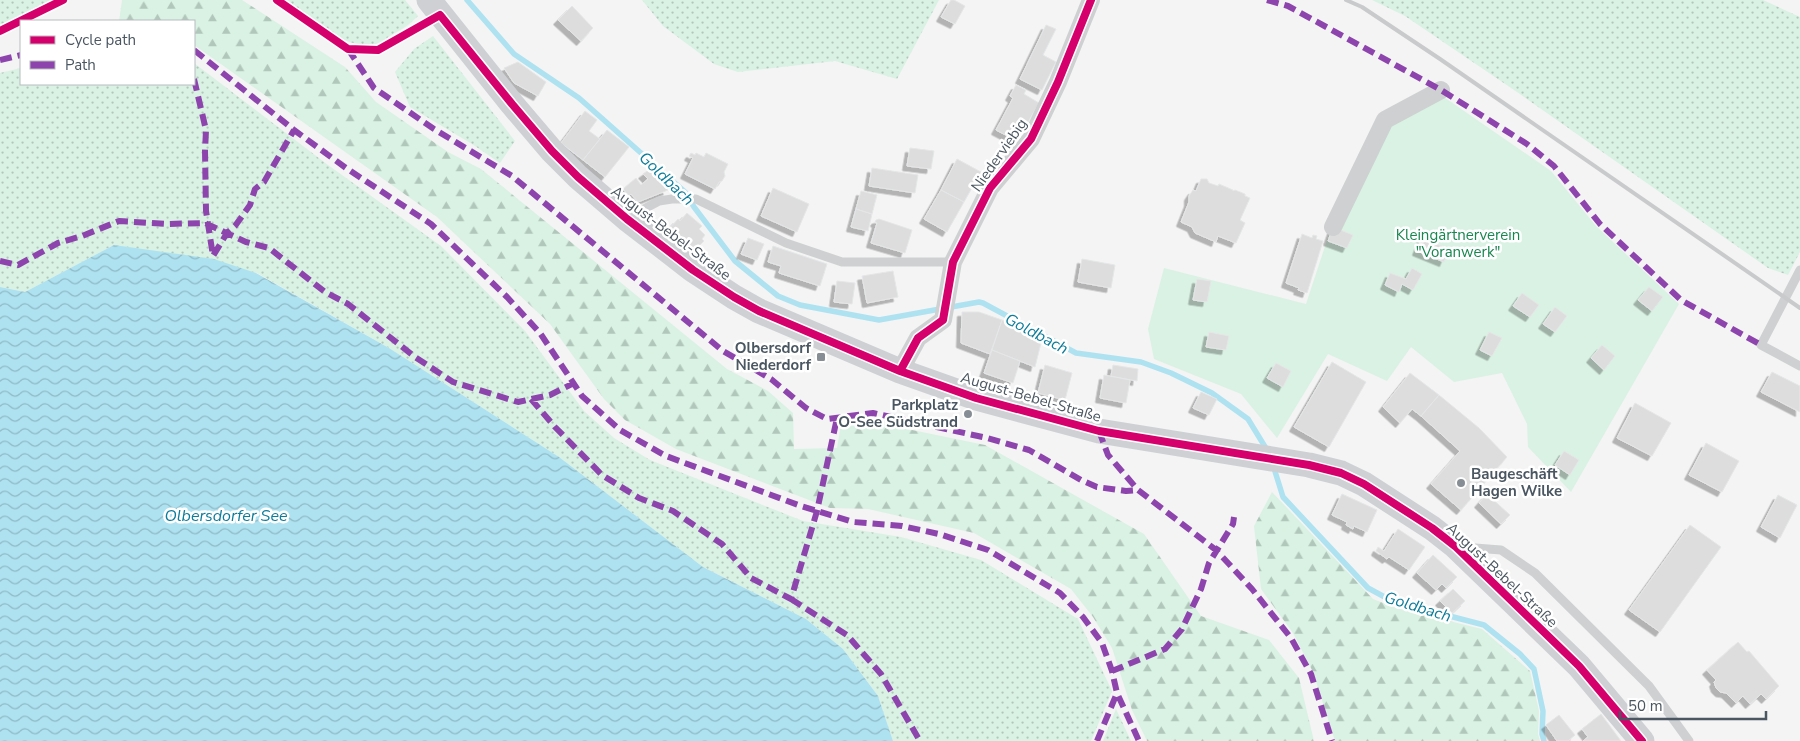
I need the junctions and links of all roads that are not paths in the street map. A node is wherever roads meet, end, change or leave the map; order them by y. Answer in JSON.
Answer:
{"nodes":[{"id":1,"x":429,"y":0,"type":"edge"},
{"id":2,"x":1091,"y":0,"type":"edge"},
{"id":3,"x":1441,"y":90,"type":"dead end"},
{"id":4,"x":627,"y":218,"type":"junction"},
{"id":5,"x":1333,"y":228,"type":"dead end"},
{"id":6,"x":953,"y":262,"type":"junction"},
{"id":7,"x":1800,"y":270,"type":"edge"},
{"id":8,"x":1800,"y":366,"type":"edge"},
{"id":9,"x":900,"y":372,"type":"junction"},
{"id":10,"x":1455,"y":546,"type":"junction"},
{"id":11,"x":1642,"y":741,"type":"edge"},
{"id":12,"x":1689,"y":741,"type":"edge"}],
"edges":[{"from":1,"to":4,"type":"street","name":"August-Bebel-Straße"},
{"from":2,"to":6,"type":"street","name":"Niederviebig"},
{"from":3,"to":5,"type":"street"},
{"from":4,"to":6,"type":"lane"},
{"from":4,"to":9,"type":"street","name":"August-Bebel-Straße"},
{"from":6,"to":9,"type":"street","name":"Niederviebig"},
{"from":7,"to":8,"type":"lane"},
{"from":9,"to":10,"type":"street","name":"August-Bebel-Straße"},
{"from":10,"to":11,"type":"street","name":"August-Bebel-Straße"},
{"from":10,"to":12,"type":"lane","name":"August-Bebel-Straße"}]}
